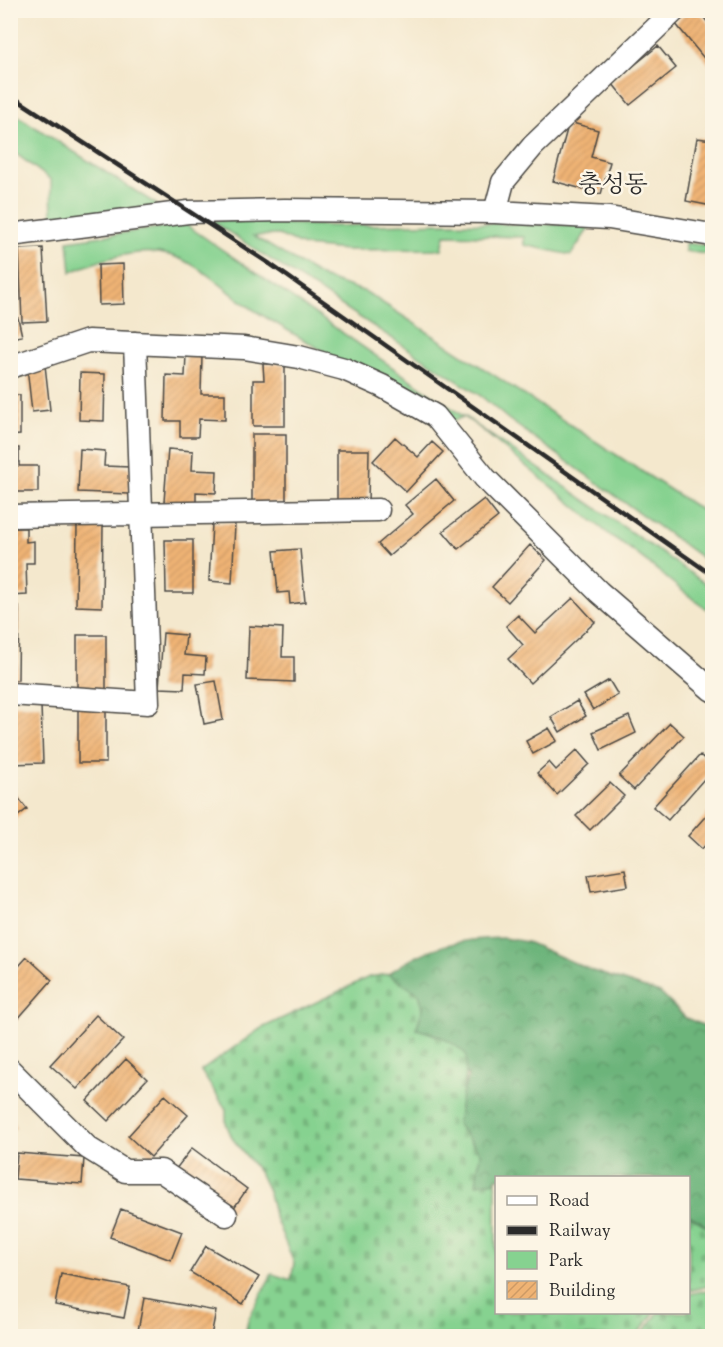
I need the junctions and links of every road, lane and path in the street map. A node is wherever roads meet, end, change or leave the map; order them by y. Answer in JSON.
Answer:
{"nodes":[{"id":1,"x":675,"y":10,"type":"edge"},
{"id":2,"x":495,"y":213,"type":"junction"},
{"id":3,"x":10,"y":235,"type":"edge"},
{"id":4,"x":712,"y":235,"type":"edge"},
{"id":5,"x":135,"y":344,"type":"junction"},
{"id":6,"x":10,"y":367,"type":"edge"},
{"id":7,"x":378,"y":510,"type":"dead end"},
{"id":8,"x":140,"y":514,"type":"junction"},
{"id":9,"x":10,"y":516,"type":"edge"},
{"id":10,"x":712,"y":690,"type":"edge"},
{"id":11,"x":10,"y":694,"type":"edge"},
{"id":12,"x":10,"y":1070,"type":"edge"},
{"id":13,"x":226,"y":1215,"type":"dead end"}],
"edges":[{"from":1,"to":2,"type":"street"},
{"from":2,"to":3,"type":"street"},
{"from":2,"to":4,"type":"street"},
{"from":5,"to":6,"type":"street"},
{"from":5,"to":8,"type":"street"},
{"from":5,"to":10,"type":"street"},
{"from":7,"to":8,"type":"street"},
{"from":8,"to":9,"type":"street"},
{"from":8,"to":11,"type":"street"},
{"from":12,"to":13,"type":"street"}]}
